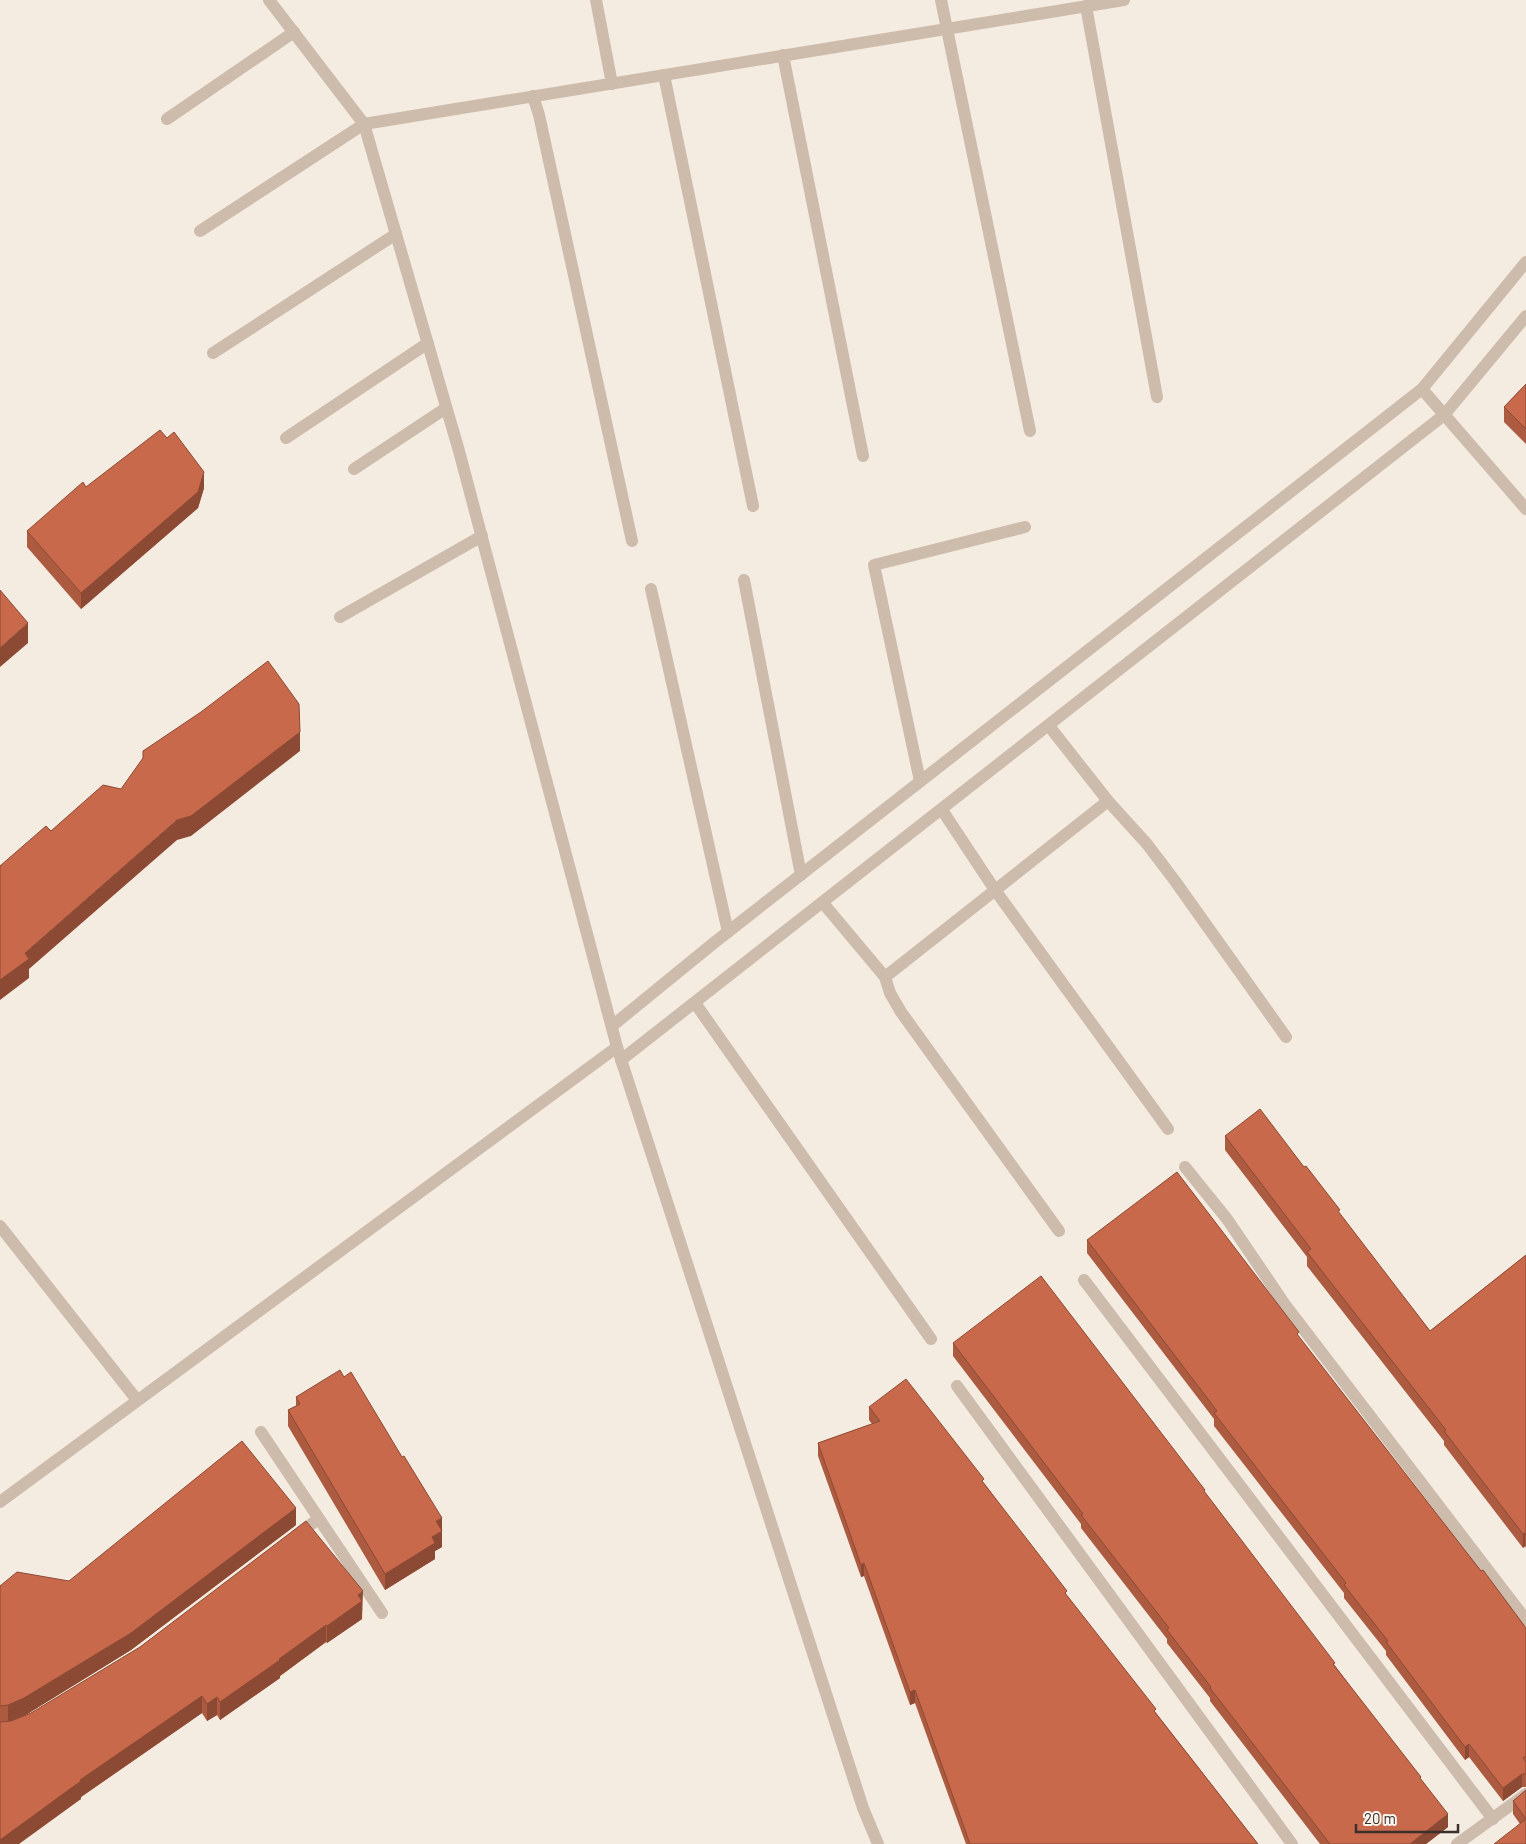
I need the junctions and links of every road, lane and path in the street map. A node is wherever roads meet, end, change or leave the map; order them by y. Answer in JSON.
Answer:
{"nodes":[{"id":1,"x":269,"y":0,"type":"edge"},
{"id":2,"x":596,"y":0,"type":"edge"},
{"id":3,"x":941,"y":0,"type":"edge"},
{"id":4,"x":1124,"y":0,"type":"edge"},
{"id":5,"x":1057,"y":5,"type":"edge"},
{"id":6,"x":1086,"y":6,"type":"junction"},
{"id":7,"x":946,"y":29,"type":"junction"},
{"id":8,"x":294,"y":32,"type":"junction"},
{"id":9,"x":783,"y":55,"type":"junction"},
{"id":10,"x":664,"y":75,"type":"junction"},
{"id":11,"x":612,"y":84,"type":"junction"},
{"id":12,"x":533,"y":96,"type":"junction"},
{"id":13,"x":167,"y":120,"type":"dead end"},
{"id":14,"x":364,"y":124,"type":"junction"},
{"id":15,"x":200,"y":231,"type":"dead end"},
{"id":16,"x":396,"y":234,"type":"junction"},
{"id":17,"x":1526,"y":262,"type":"edge"},
{"id":18,"x":1526,"y":316,"type":"edge"},
{"id":19,"x":428,"y":343,"type":"junction"},
{"id":20,"x":213,"y":353,"type":"dead end"},
{"id":21,"x":1422,"y":388,"type":"junction"},
{"id":22,"x":1157,"y":397,"type":"dead end"},
{"id":23,"x":446,"y":408,"type":"junction"},
{"id":24,"x":1444,"y":415,"type":"junction"},
{"id":25,"x":1030,"y":431,"type":"dead end"},
{"id":26,"x":286,"y":438,"type":"dead end"},
{"id":27,"x":863,"y":456,"type":"dead end"},
{"id":28,"x":354,"y":469,"type":"dead end"},
{"id":29,"x":753,"y":506,"type":"dead end"},
{"id":30,"x":1526,"y":509,"type":"edge"},
{"id":31,"x":1025,"y":527,"type":"dead end"},
{"id":32,"x":482,"y":536,"type":"junction"},
{"id":33,"x":632,"y":541,"type":"dead end"},
{"id":34,"x":744,"y":580,"type":"dead end"},
{"id":35,"x":651,"y":589,"type":"dead end"},
{"id":36,"x":340,"y":617,"type":"dead end"},
{"id":37,"x":1048,"y":726,"type":"junction"},
{"id":38,"x":920,"y":781,"type":"junction"},
{"id":39,"x":1108,"y":801,"type":"junction"},
{"id":40,"x":942,"y":810,"type":"junction"},
{"id":41,"x":801,"y":875,"type":"junction"},
{"id":42,"x":995,"y":890,"type":"junction"},
{"id":43,"x":823,"y":903,"type":"junction"},
{"id":44,"x":728,"y":932,"type":"junction"},
{"id":45,"x":885,"y":977,"type":"junction"},
{"id":46,"x":695,"y":1003,"type":"junction"},
{"id":47,"x":612,"y":1026,"type":"junction"},
{"id":48,"x":1286,"y":1037,"type":"dead end"},
{"id":49,"x":617,"y":1047,"type":"junction"},
{"id":50,"x":621,"y":1060,"type":"junction"},
{"id":51,"x":1168,"y":1129,"type":"dead end"},
{"id":52,"x":1185,"y":1167,"type":"dead end"},
{"id":53,"x":0,"y":1226,"type":"edge"},
{"id":54,"x":1059,"y":1231,"type":"dead end"},
{"id":55,"x":1084,"y":1280,"type":"dead end"},
{"id":56,"x":931,"y":1339,"type":"dead end"},
{"id":57,"x":957,"y":1386,"type":"dead end"},
{"id":58,"x":137,"y":1400,"type":"junction"},
{"id":59,"x":261,"y":1432,"type":"dead end"},
{"id":60,"x":0,"y":1502,"type":"edge"},
{"id":61,"x":318,"y":1519,"type":"junction"},
{"id":62,"x":286,"y":1543,"type":"edge"},
{"id":63,"x":382,"y":1613,"type":"dead end"},
{"id":64,"x":1526,"y":1620,"type":"edge"},
{"id":65,"x":1526,"y":1794,"type":"edge"},
{"id":66,"x":1493,"y":1819,"type":"junction"},
{"id":67,"x":878,"y":1844,"type":"edge"},
{"id":68,"x":1292,"y":1844,"type":"edge"},
{"id":69,"x":1457,"y":1844,"type":"edge"}],
"edges":[{"from":1,"to":8,"type":"street"},
{"from":2,"to":11,"type":"street"},
{"from":3,"to":7,"type":"street"},
{"from":4,"to":6,"type":"street"},
{"from":5,"to":6,"type":"street"},
{"from":5,"to":7,"type":"street"},
{"from":6,"to":22,"type":"street"},
{"from":7,"to":9,"type":"street"},
{"from":7,"to":25,"type":"street"},
{"from":8,"to":13,"type":"street"},
{"from":8,"to":14,"type":"street"},
{"from":9,"to":10,"type":"street"},
{"from":9,"to":27,"type":"street"},
{"from":10,"to":11,"type":"street"},
{"from":10,"to":29,"type":"street"},
{"from":11,"to":12,"type":"street"},
{"from":12,"to":14,"type":"street"},
{"from":12,"to":33,"type":"street"},
{"from":14,"to":15,"type":"street"},
{"from":14,"to":16,"type":"street"},
{"from":16,"to":19,"type":"street"},
{"from":16,"to":20,"type":"street"},
{"from":17,"to":21,"type":"street"},
{"from":18,"to":24,"type":"street"},
{"from":19,"to":23,"type":"street"},
{"from":19,"to":26,"type":"street"},
{"from":21,"to":24,"type":"street"},
{"from":21,"to":38,"type":"street"},
{"from":23,"to":28,"type":"street"},
{"from":23,"to":32,"type":"street"},
{"from":24,"to":30,"type":"street"},
{"from":24,"to":37,"type":"street"},
{"from":31,"to":38,"type":"street"},
{"from":32,"to":36,"type":"street"},
{"from":32,"to":47,"type":"street"},
{"from":34,"to":41,"type":"street"},
{"from":35,"to":44,"type":"street"},
{"from":37,"to":39,"type":"street"},
{"from":37,"to":40,"type":"street"},
{"from":38,"to":41,"type":"street"},
{"from":39,"to":42,"type":"street"},
{"from":39,"to":48,"type":"street"},
{"from":40,"to":42,"type":"street"},
{"from":40,"to":43,"type":"street"},
{"from":41,"to":44,"type":"street"},
{"from":42,"to":45,"type":"street"},
{"from":42,"to":51,"type":"street"},
{"from":43,"to":45,"type":"street"},
{"from":43,"to":46,"type":"street"},
{"from":44,"to":47,"type":"street"},
{"from":45,"to":54,"type":"street"},
{"from":46,"to":50,"type":"street"},
{"from":46,"to":56,"type":"street"},
{"from":47,"to":49,"type":"street"},
{"from":49,"to":50,"type":"street"},
{"from":49,"to":58,"type":"street"},
{"from":50,"to":67,"type":"street"},
{"from":52,"to":64,"type":"street"},
{"from":53,"to":58,"type":"street"},
{"from":55,"to":66,"type":"street"},
{"from":57,"to":68,"type":"street"},
{"from":58,"to":60,"type":"street"},
{"from":59,"to":61,"type":"street"},
{"from":61,"to":62,"type":"street"},
{"from":61,"to":63,"type":"street"},
{"from":65,"to":66,"type":"street"},
{"from":66,"to":69,"type":"street"}]}
